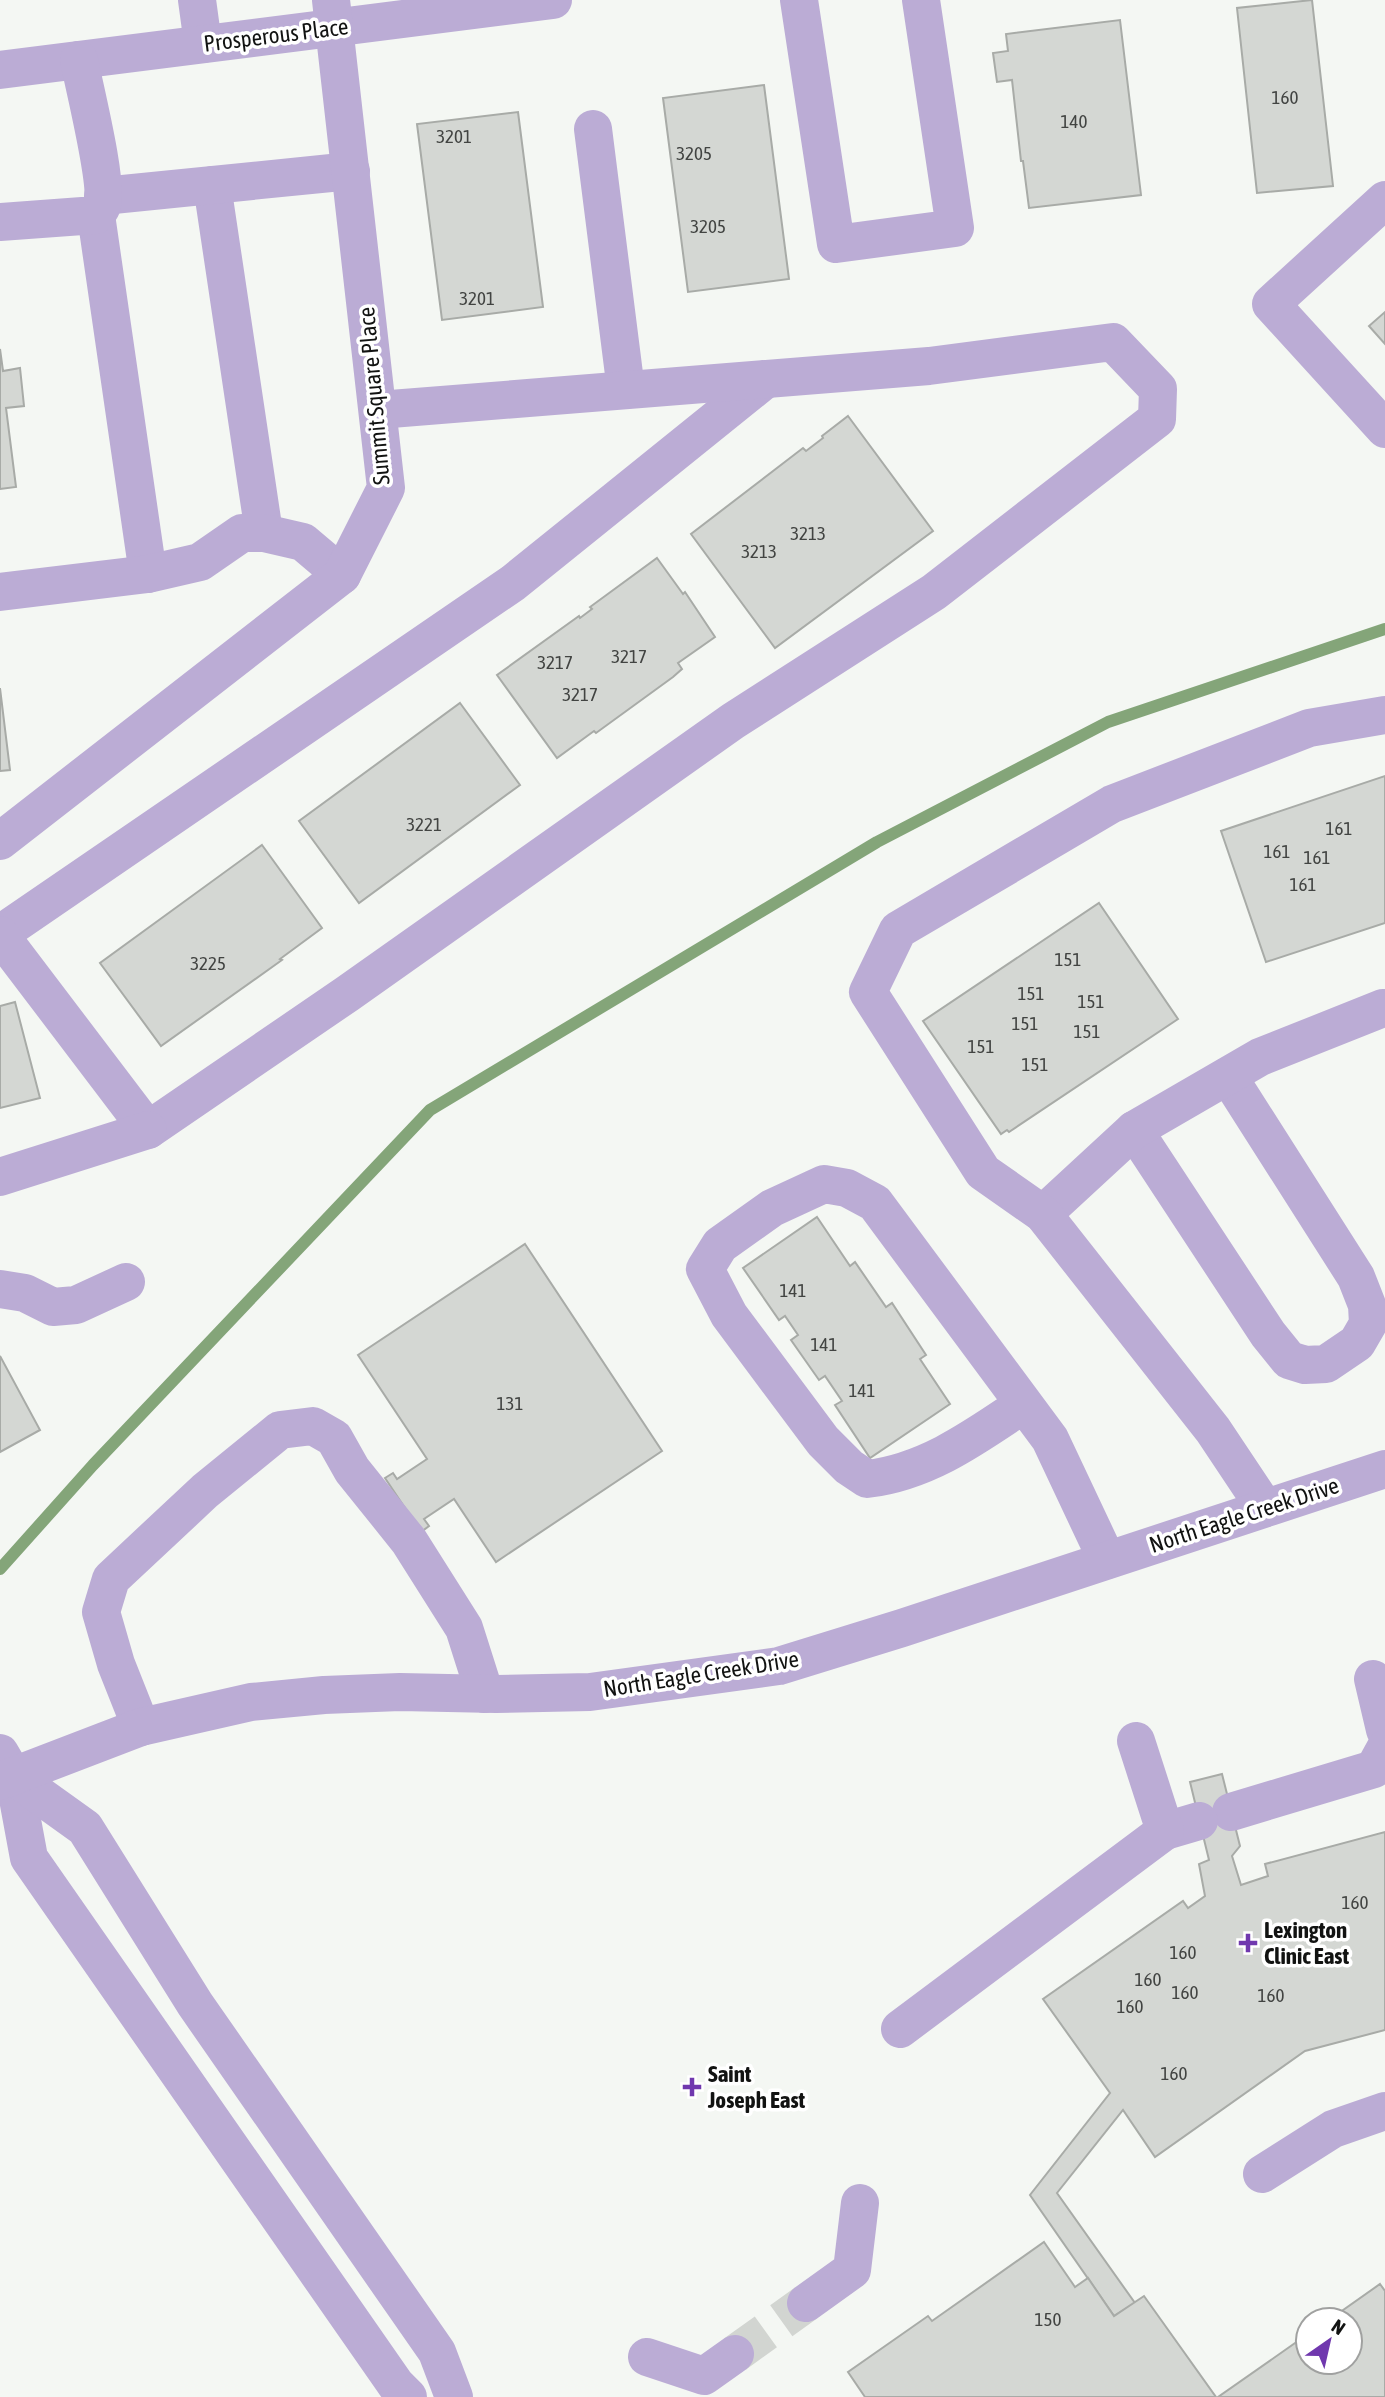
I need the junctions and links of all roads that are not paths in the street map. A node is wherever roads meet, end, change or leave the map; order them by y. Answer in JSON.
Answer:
{"nodes":[{"id":1,"x":197,"y":0,"type":"edge"},
{"id":2,"x":553,"y":0,"type":"edge"},
{"id":3,"x":799,"y":0,"type":"edge"},
{"id":4,"x":921,"y":0,"type":"edge"},
{"id":5,"x":333,"y":14,"type":"edge"},
{"id":6,"x":203,"y":44,"type":"junction"},
{"id":7,"x":79,"y":60,"type":"junction"},
{"id":8,"x":0,"y":70,"type":"edge"},
{"id":9,"x":593,"y":129,"type":"dead end"},
{"id":10,"x":351,"y":171,"type":"junction"},
{"id":11,"x":212,"y":185,"type":"junction"},
{"id":12,"x":1385,"y":200,"type":"edge"},
{"id":13,"x":100,"y":205,"type":"junction"},
{"id":14,"x":0,"y":222,"type":"edge"},
{"id":15,"x":766,"y":379,"type":"junction"},
{"id":16,"x":626,"y":390,"type":"junction"},
{"id":17,"x":378,"y":410,"type":"junction"},
{"id":18,"x":1385,"y":429,"type":"edge"},
{"id":19,"x":264,"y":533,"type":"junction"},
{"id":20,"x":148,"y":574,"type":"junction"},
{"id":21,"x":342,"y":575,"type":"junction"},
{"id":22,"x":0,"y":592,"type":"edge"},
{"id":23,"x":1385,"y":715,"type":"edge"},
{"id":24,"x":0,"y":841,"type":"edge"},
{"id":25,"x":5,"y":949,"type":"edge"},
{"id":26,"x":1384,"y":1010,"type":"edge"},
{"id":27,"x":1228,"y":1076,"type":"junction"},
{"id":28,"x":148,"y":1130,"type":"junction"},
{"id":29,"x":1134,"y":1130,"type":"junction"},
{"id":30,"x":0,"y":1177,"type":"edge"},
{"id":31,"x":1043,"y":1214,"type":"junction"},
{"id":32,"x":127,"y":1282,"type":"dead end"},
{"id":33,"x":0,"y":1289,"type":"edge"},
{"id":34,"x":1024,"y":1404,"type":"junction"},
{"id":35,"x":1385,"y":1469,"type":"edge"},
{"id":36,"x":1265,"y":1508,"type":"junction"},
{"id":37,"x":1107,"y":1560,"type":"junction"},
{"id":38,"x":1373,"y":1679,"type":"dead end"},
{"id":39,"x":485,"y":1694,"type":"junction"},
{"id":40,"x":141,"y":1727,"type":"junction"},
{"id":41,"x":1385,"y":1730,"type":"edge"},
{"id":42,"x":1136,"y":1741,"type":"dead end"},
{"id":43,"x":1385,"y":1749,"type":"edge"},
{"id":44,"x":5,"y":1770,"type":"edge"},
{"id":45,"x":1199,"y":1821,"type":"junction"},
{"id":46,"x":900,"y":2029,"type":"dead end"},
{"id":47,"x":1385,"y":2111,"type":"edge"},
{"id":48,"x":1262,"y":2174,"type":"dead end"},
{"id":49,"x":859,"y":2203,"type":"dead end"},
{"id":50,"x":806,"y":2303,"type":"tunnel mouth"},
{"id":51,"x":735,"y":2354,"type":"tunnel mouth"},
{"id":52,"x":647,"y":2357,"type":"dead end"},
{"id":53,"x":408,"y":2397,"type":"edge"},
{"id":54,"x":454,"y":2397,"type":"edge"}],
"edges":[{"from":1,"to":6,"type":"street"},
{"from":2,"to":5,"type":"street","name":"Prosperous Place"},
{"from":3,"to":4,"type":"street"},
{"from":5,"to":6,"type":"street","name":"Prosperous Place"},
{"from":5,"to":10,"type":"street","name":"Summit Square Place"},
{"from":6,"to":7,"type":"street","name":"Prosperous Place"},
{"from":7,"to":8,"type":"street","name":"Prosperous Place"},
{"from":7,"to":13,"type":"street"},
{"from":9,"to":16,"type":"street"},
{"from":10,"to":11,"type":"street"},
{"from":10,"to":17,"type":"street","name":"Summit Square Place"},
{"from":11,"to":13,"type":"street"},
{"from":11,"to":19,"type":"street"},
{"from":12,"to":18,"type":"street"},
{"from":13,"to":14,"type":"street"},
{"from":13,"to":20,"type":"street"},
{"from":15,"to":16,"type":"street"},
{"from":15,"to":25,"type":"street"},
{"from":15,"to":28,"type":"street"},
{"from":16,"to":17,"type":"street"},
{"from":17,"to":21,"type":"street","name":"Summit Square Place"},
{"from":19,"to":20,"type":"street"},
{"from":19,"to":21,"type":"street"},
{"from":20,"to":22,"type":"street"},
{"from":21,"to":24,"type":"street","name":"Summit Square Place"},
{"from":23,"to":31,"type":"street"},
{"from":25,"to":28,"type":"street"},
{"from":26,"to":27,"type":"street"},
{"from":27,"to":29,"type":"street"},
{"from":27,"to":29,"type":"street"},
{"from":28,"to":30,"type":"street"},
{"from":29,"to":31,"type":"street"},
{"from":31,"to":36,"type":"street"},
{"from":32,"to":33,"type":"street"},
{"from":34,"to":34,"type":"street"},
{"from":34,"to":37,"type":"street"},
{"from":35,"to":36,"type":"street","name":"North Eagle Creek Drive"},
{"from":36,"to":37,"type":"street","name":"North Eagle Creek Drive"},
{"from":37,"to":39,"type":"street","name":"North Eagle Creek Drive"},
{"from":38,"to":41,"type":"street"},
{"from":39,"to":40,"type":"street","name":"North Eagle Creek Drive"},
{"from":39,"to":40,"type":"street"},
{"from":40,"to":44,"type":"street","name":"North Eagle Creek Drive"},
{"from":42,"to":45,"type":"street"},
{"from":43,"to":45,"type":"street"},
{"from":44,"to":53,"type":"street"},
{"from":44,"to":54,"type":"street"},
{"from":45,"to":46,"type":"street"},
{"from":47,"to":48,"type":"street"},
{"from":49,"to":50,"type":"street"},
{"from":51,"to":52,"type":"street"}]}
